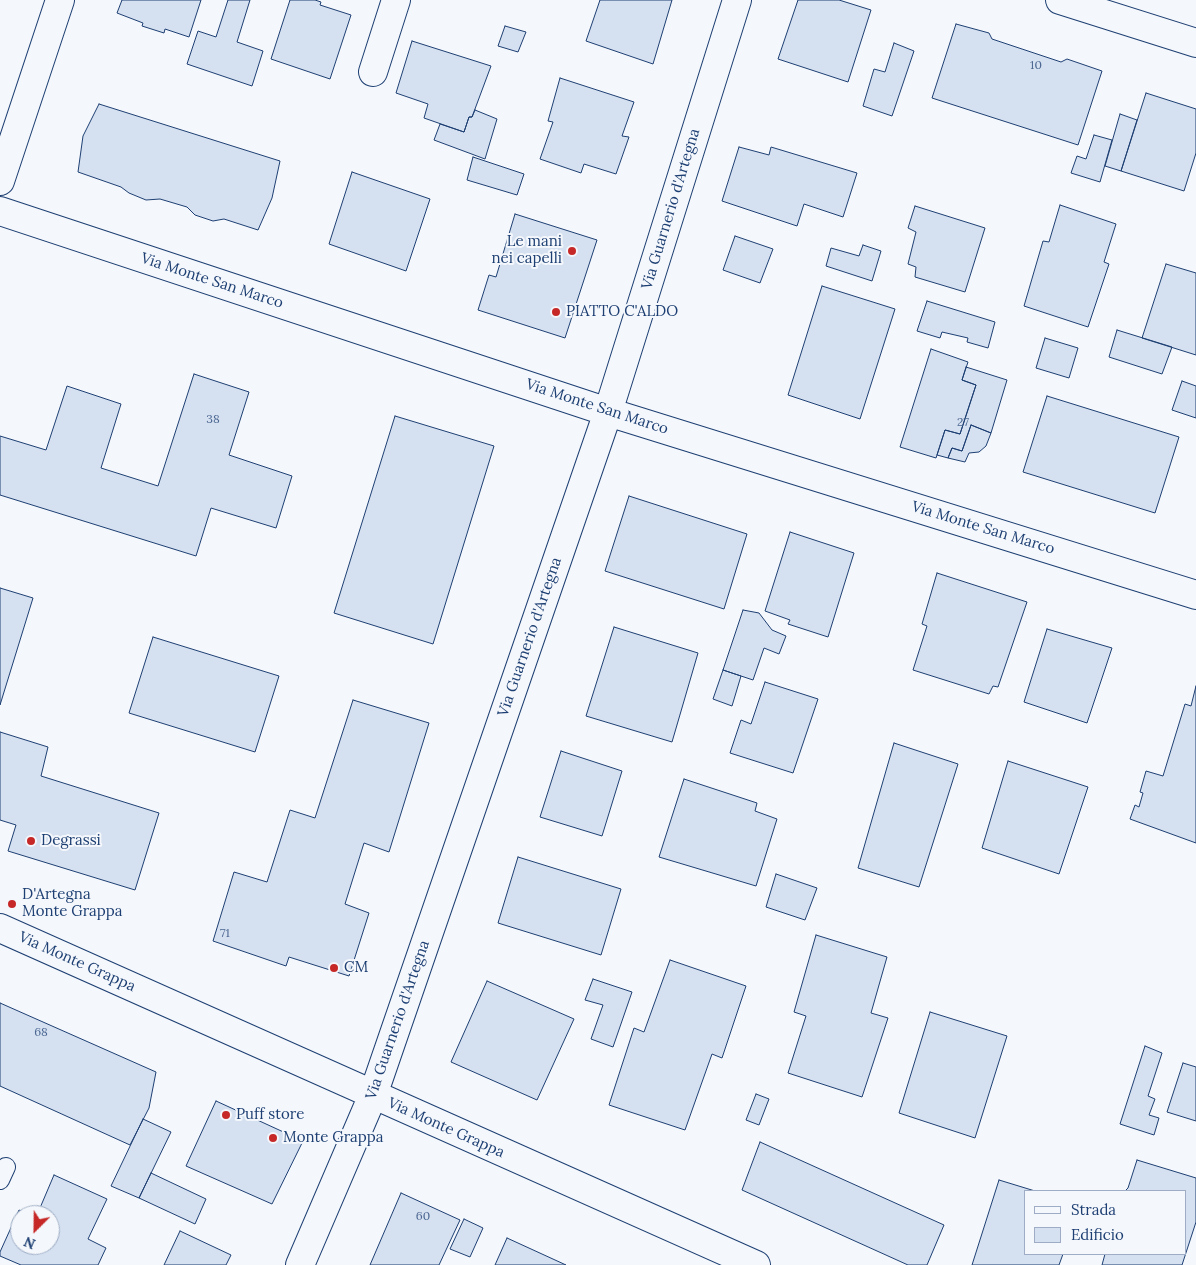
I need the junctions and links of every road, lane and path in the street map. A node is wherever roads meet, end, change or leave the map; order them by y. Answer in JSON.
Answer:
{"nodes":[{"id":1,"x":60,"y":0,"type":"edge"},
{"id":2,"x":396,"y":0,"type":"edge"},
{"id":3,"x":737,"y":0,"type":"edge"},
{"id":4,"x":1060,"y":0,"type":"edge"},
{"id":5,"x":1196,"y":43,"type":"edge"},
{"id":6,"x":373,"y":72,"type":"dead end"},
{"id":7,"x":0,"y":181,"type":"edge"},
{"id":8,"x":0,"y":211,"type":"edge"},
{"id":9,"x":608,"y":412,"type":"junction"},
{"id":10,"x":1196,"y":595,"type":"edge"},
{"id":11,"x":0,"y":928,"type":"edge"},
{"id":12,"x":373,"y":1095,"type":"junction"},
{"id":13,"x":300,"y":1265,"type":"edge"},
{"id":14,"x":756,"y":1265,"type":"edge"}],
"edges":[{"from":1,"to":7,"type":"street"},
{"from":2,"to":6,"type":"street"},
{"from":3,"to":9,"type":"street","name":"Via Guarnerio d'Artegna"},
{"from":4,"to":5,"type":"street"},
{"from":8,"to":9,"type":"street","name":"Via Monte San Marco"},
{"from":9,"to":10,"type":"street","name":"Via Monte San Marco"},
{"from":9,"to":12,"type":"street","name":"Via Guarnerio d'Artegna"},
{"from":11,"to":12,"type":"street","name":"Via Monte Grappa"},
{"from":12,"to":13,"type":"street","name":"Via Guarnerio d'Artegna"},
{"from":12,"to":14,"type":"street","name":"Via Monte Grappa"}]}
